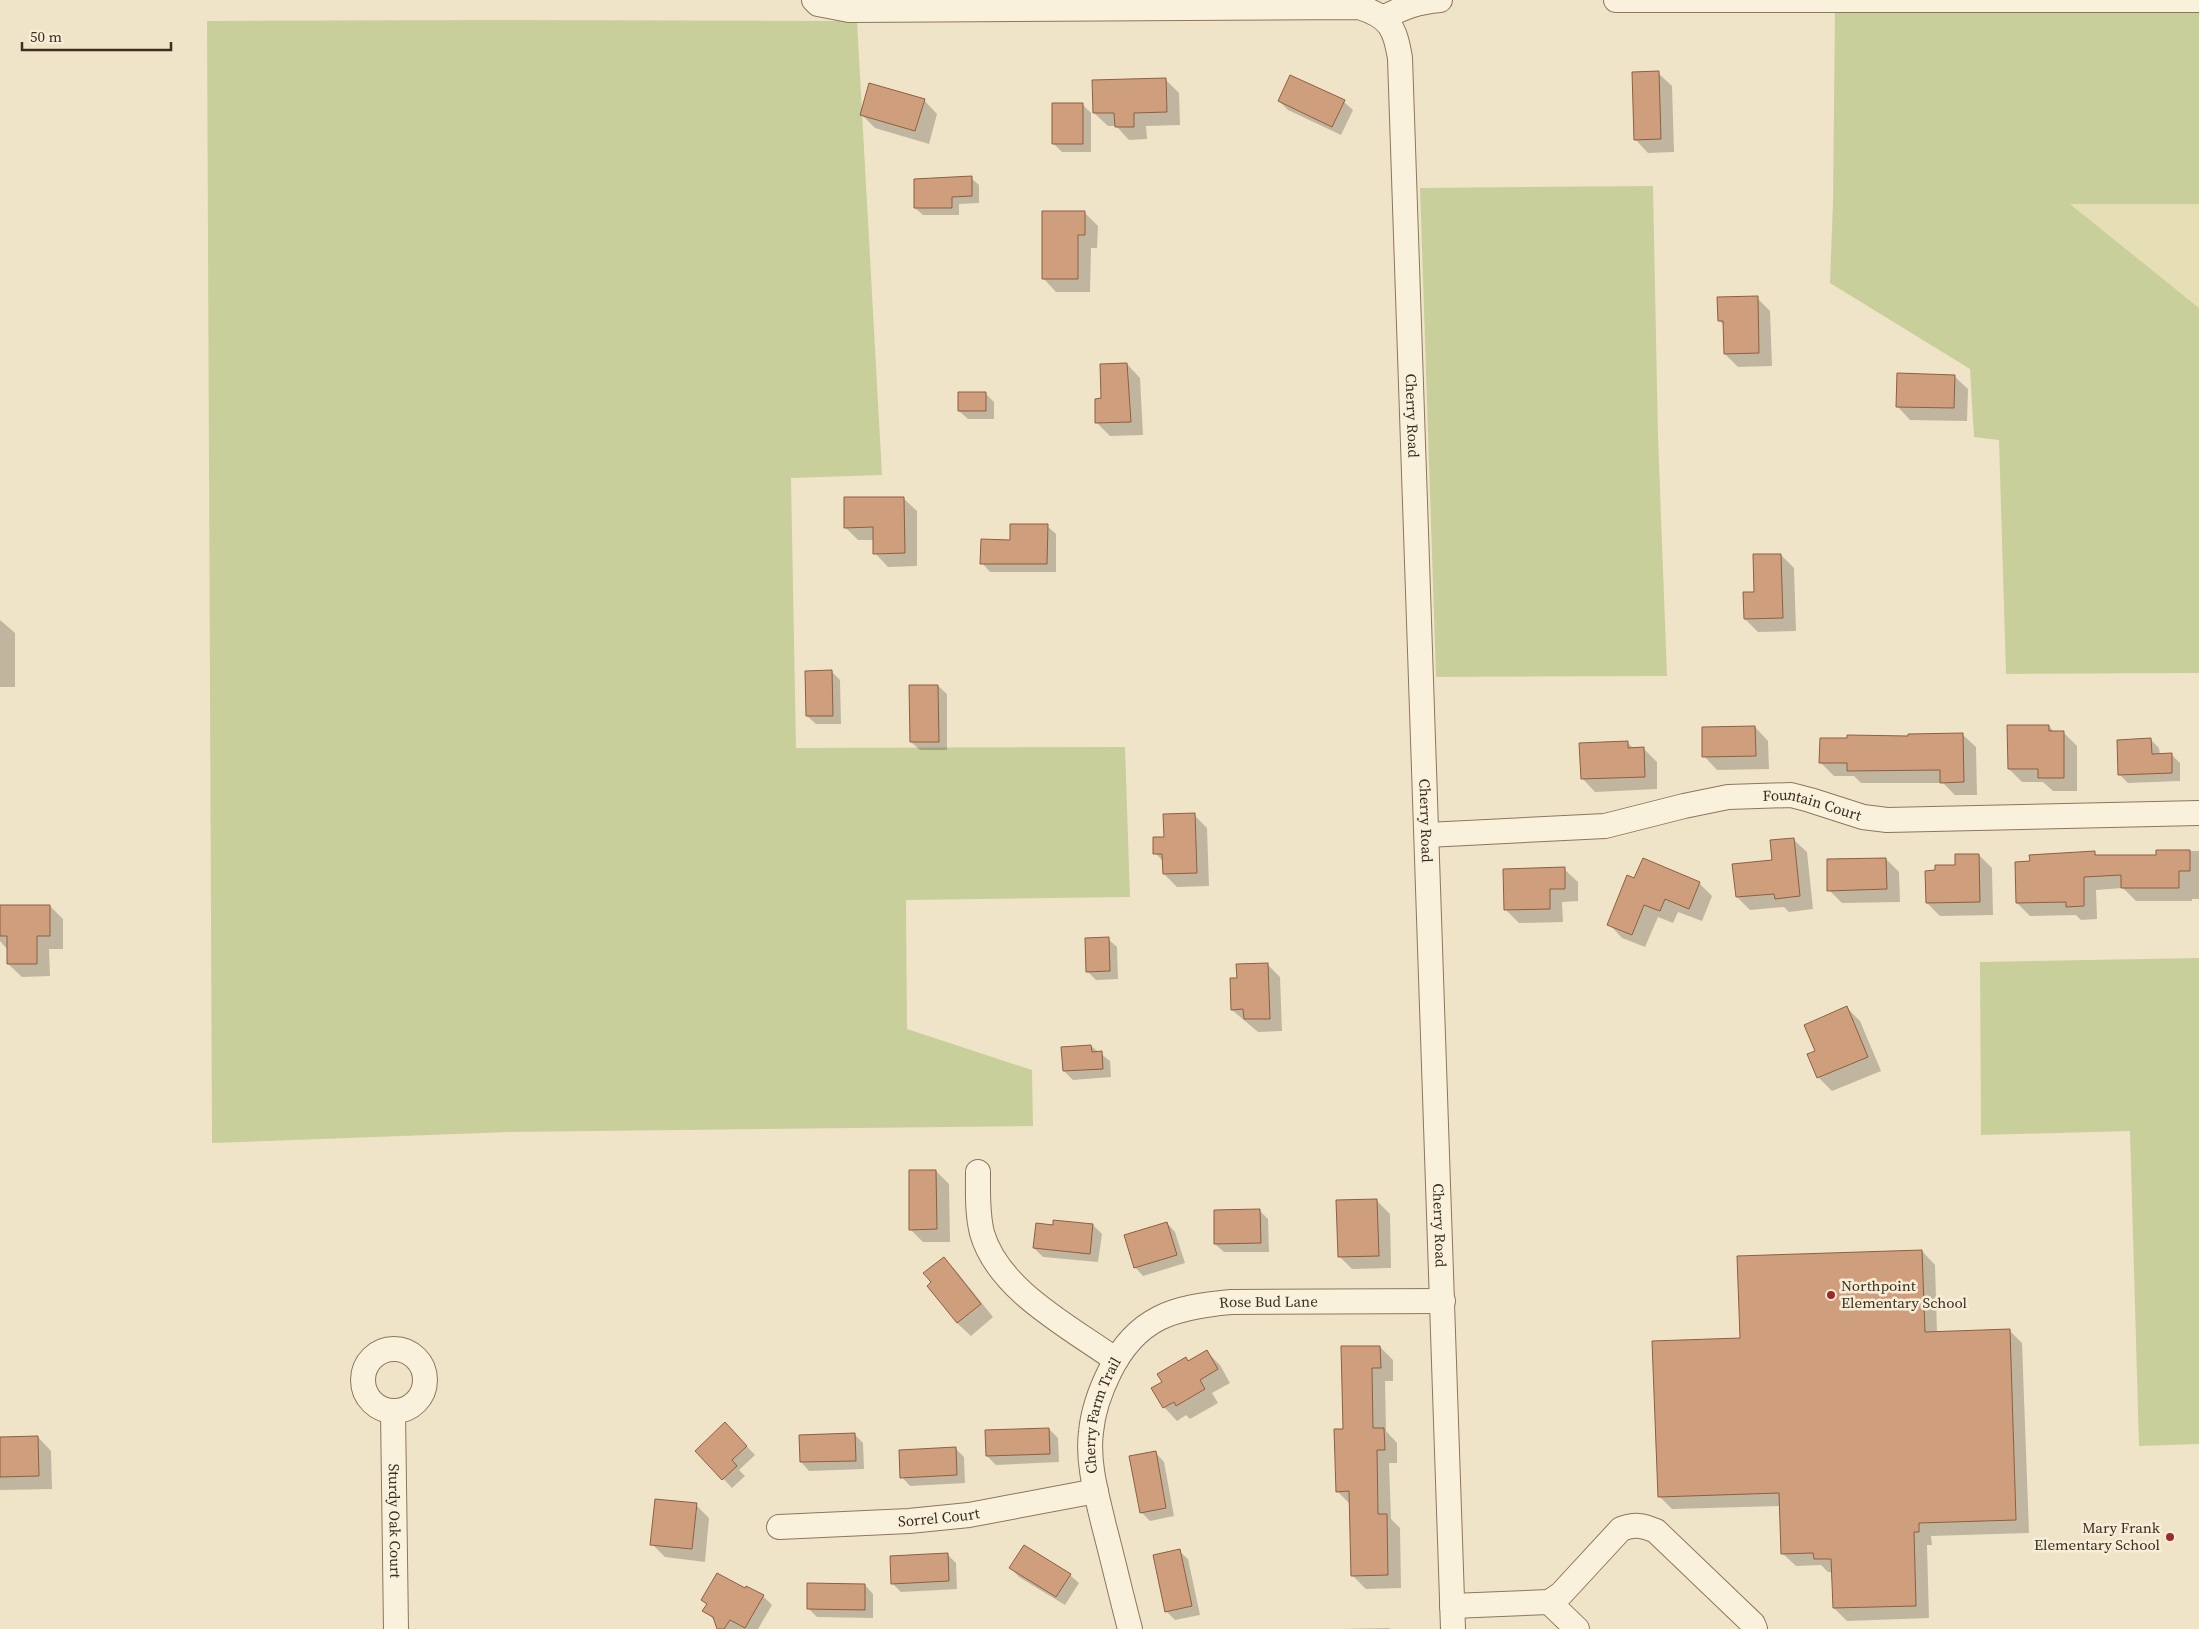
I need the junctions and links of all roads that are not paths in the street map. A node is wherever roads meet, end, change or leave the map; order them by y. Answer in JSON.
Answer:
{"nodes":[{"id":1,"x":1440,"y":0,"type":"edge"},
{"id":2,"x":1616,"y":0,"type":"edge"},
{"id":3,"x":2199,"y":0,"type":"edge"},
{"id":4,"x":823,"y":4,"type":"edge"},
{"id":5,"x":1383,"y":18,"type":"junction"},
{"id":6,"x":2199,"y":813,"type":"edge"},
{"id":7,"x":1427,"y":835,"type":"junction"},
{"id":8,"x":978,"y":1172,"type":"dead end"},
{"id":9,"x":1443,"y":1301,"type":"junction"},
{"id":10,"x":1116,"y":1360,"type":"junction"},
{"id":11,"x":393,"y":1412,"type":"dead end"},
{"id":12,"x":1096,"y":1491,"type":"junction"},
{"id":13,"x":779,"y":1527,"type":"dead end"},
{"id":14,"x":1549,"y":1602,"type":"junction"},
{"id":15,"x":1452,"y":1606,"type":"junction"},
{"id":16,"x":396,"y":1629,"type":"edge"},
{"id":17,"x":1130,"y":1629,"type":"edge"},
{"id":18,"x":1453,"y":1629,"type":"edge"},
{"id":19,"x":1577,"y":1629,"type":"edge"},
{"id":20,"x":1756,"y":1629,"type":"edge"}],
"edges":[{"from":1,"to":5,"type":"street"},
{"from":2,"to":3,"type":"street"},
{"from":4,"to":5,"type":"street"},
{"from":5,"to":7,"type":"street","name":"Cherry Road"},
{"from":6,"to":7,"type":"street","name":"Fountain Court"},
{"from":7,"to":9,"type":"street","name":"Cherry Road"},
{"from":8,"to":10,"type":"street","name":"Cherry Farm Trail"},
{"from":9,"to":10,"type":"street","name":"Rose Bud Lane"},
{"from":9,"to":15,"type":"street","name":"Cherry Road"},
{"from":10,"to":12,"type":"street","name":"Cherry Farm Trail"},
{"from":11,"to":16,"type":"street","name":"Sturdy Oak Court"},
{"from":12,"to":13,"type":"street","name":"Sorrel Court"},
{"from":12,"to":17,"type":"street","name":"Cherry Farm Trail"},
{"from":14,"to":15,"type":"street"},
{"from":14,"to":19,"type":"street"},
{"from":14,"to":20,"type":"street"},
{"from":15,"to":18,"type":"street","name":"Cherry Road"}]}
